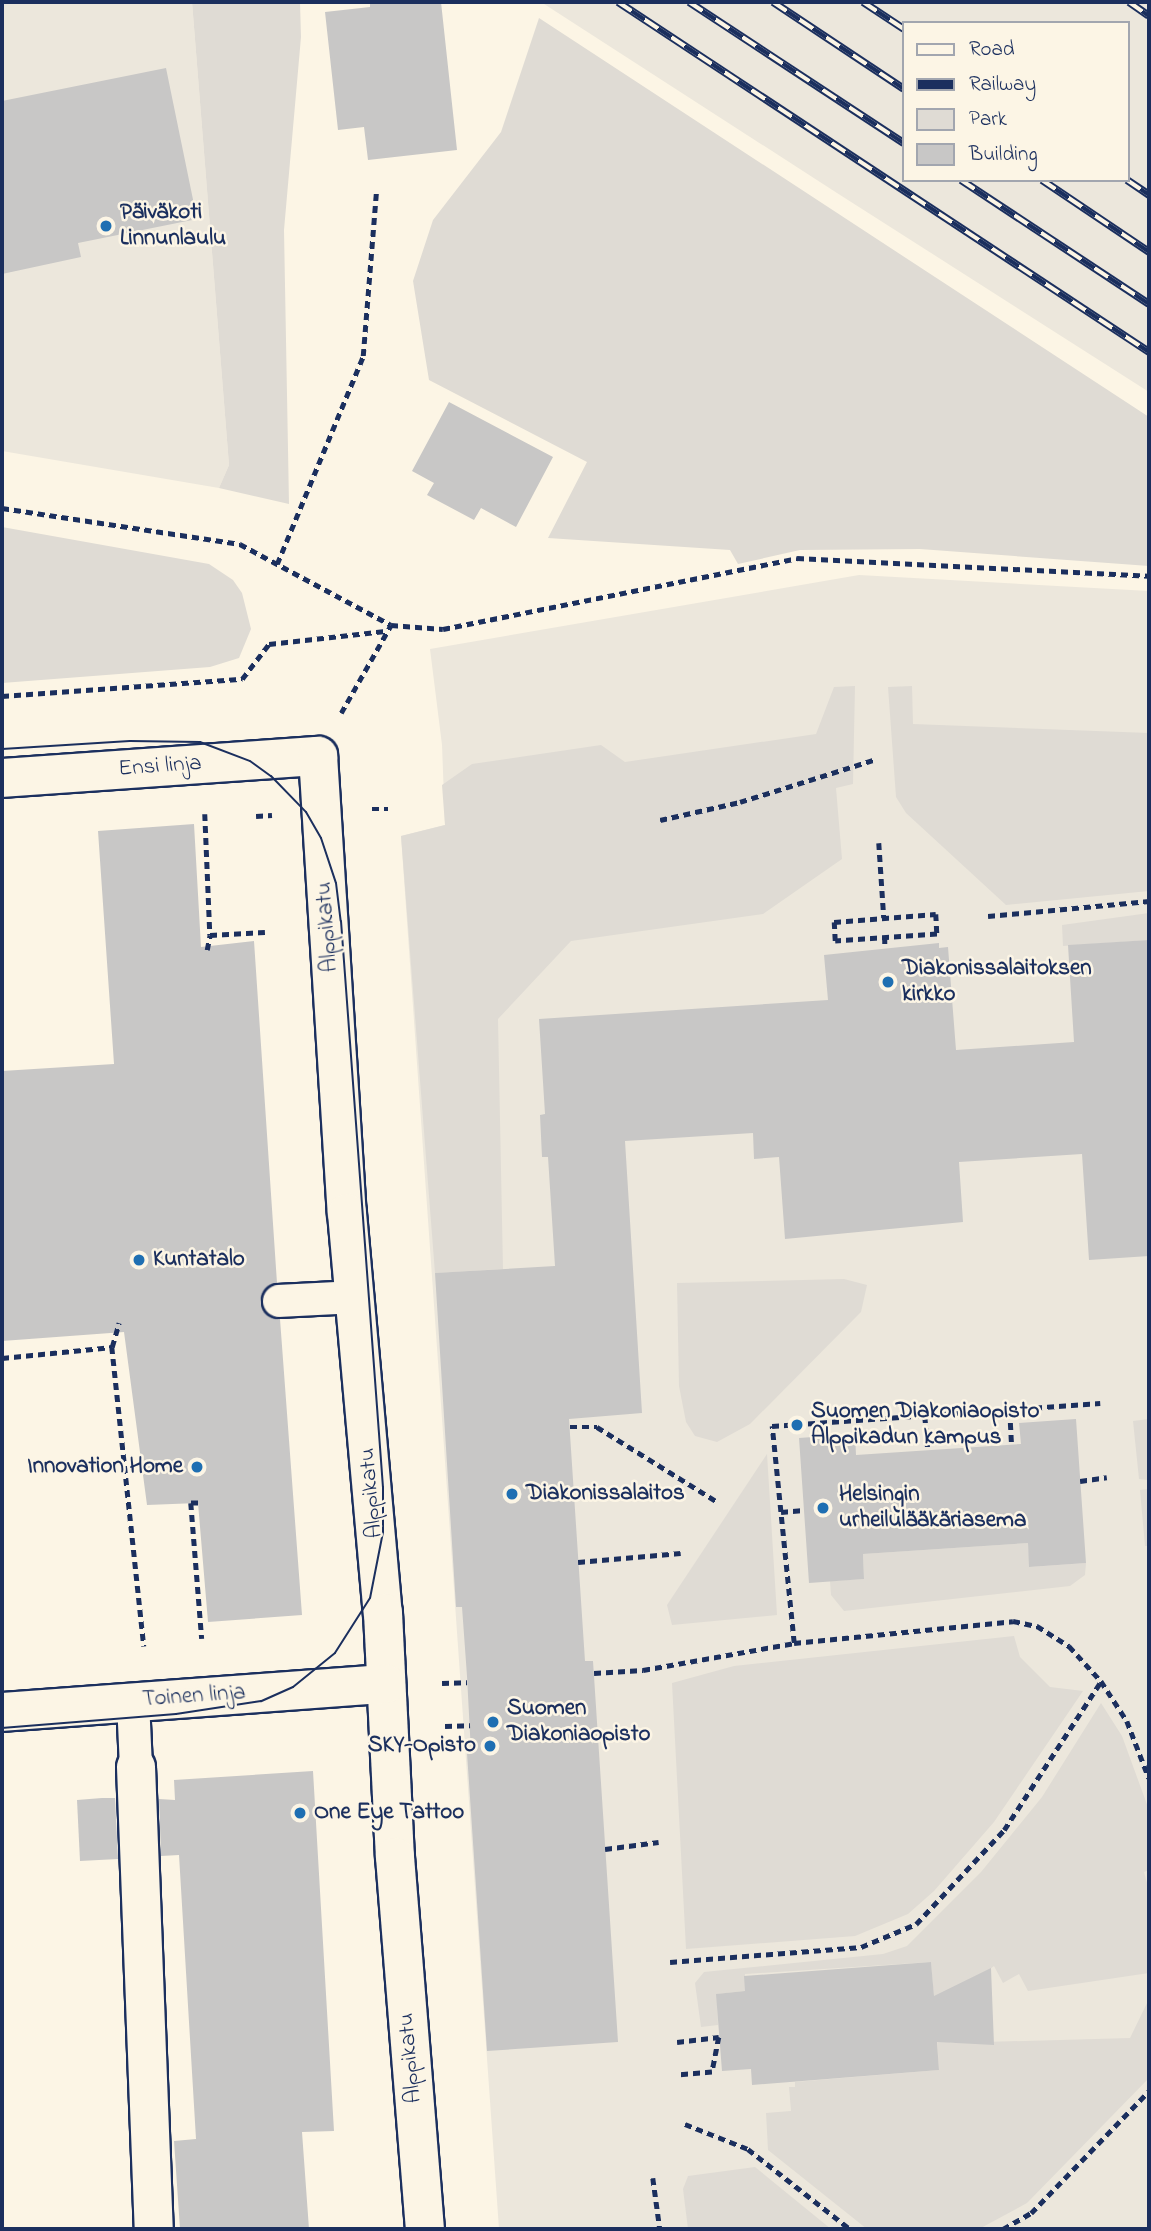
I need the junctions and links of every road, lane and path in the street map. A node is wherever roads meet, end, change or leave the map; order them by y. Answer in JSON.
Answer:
{"nodes":[{"id":1,"x":376,"y":194,"type":"dead end"},
{"id":2,"x":2,"y":508,"type":"edge"},
{"id":3,"x":277,"y":564,"type":"junction"},
{"id":4,"x":1149,"y":576,"type":"edge"},
{"id":5,"x":391,"y":625,"type":"junction"},
{"id":6,"x":386,"y":631,"type":"junction"},
{"id":7,"x":2,"y":696,"type":"edge"},
{"id":8,"x":318,"y":756,"type":"junction"},
{"id":9,"x":876,"y":759,"type":"dead end"},
{"id":10,"x":2,"y":778,"type":"edge"},
{"id":11,"x":204,"y":806,"type":"dead end"},
{"id":12,"x":660,"y":820,"type":"dead end"},
{"id":13,"x":879,"y":843,"type":"dead end"},
{"id":14,"x":1149,"y":901,"type":"edge"},
{"id":15,"x":988,"y":916,"type":"dead end"},
{"id":16,"x":884,"y":918,"type":"junction"},
{"id":17,"x":265,"y":932,"type":"dead end"},
{"id":18,"x":210,"y":936,"type":"junction"},
{"id":19,"x":885,"y":937,"type":"junction"},
{"id":20,"x":886,"y":947,"type":"dead end"},
{"id":21,"x":207,"y":950,"type":"dead end"},
{"id":22,"x":355,"y":1297,"type":"junction"},
{"id":23,"x":279,"y":1301,"type":"dead end"},
{"id":24,"x":119,"y":1323,"type":"dead end"},
{"id":25,"x":113,"y":1347,"type":"junction"},
{"id":26,"x":2,"y":1359,"type":"edge"},
{"id":27,"x":1100,"y":1404,"type":"dead end"},
{"id":28,"x":1010,"y":1410,"type":"junction"},
{"id":29,"x":925,"y":1416,"type":"junction"},
{"id":30,"x":570,"y":1427,"type":"dead end"},
{"id":31,"x":1013,"y":1444,"type":"dead end"},
{"id":32,"x":928,"y":1450,"type":"dead end"},
{"id":33,"x":1107,"y":1477,"type":"dead end"},
{"id":34,"x":1080,"y":1481,"type":"dead end"},
{"id":35,"x":716,"y":1501,"type":"dead end"},
{"id":36,"x":198,"y":1503,"type":"dead end"},
{"id":37,"x":804,"y":1510,"type":"dead end"},
{"id":38,"x":781,"y":1512,"type":"junction"},
{"id":39,"x":681,"y":1553,"type":"dead end"},
{"id":40,"x":578,"y":1562,"type":"dead end"},
{"id":41,"x":202,"y":1639,"type":"dead end"},
{"id":42,"x":794,"y":1643,"type":"junction"},
{"id":43,"x":144,"y":1646,"type":"dead end"},
{"id":44,"x":594,"y":1673,"type":"dead end"},
{"id":45,"x":1101,"y":1681,"type":"junction"},
{"id":46,"x":467,"y":1682,"type":"dead end"},
{"id":47,"x":442,"y":1683,"type":"dead end"},
{"id":48,"x":386,"y":1684,"type":"junction"},
{"id":49,"x":133,"y":1701,"type":"junction"},
{"id":50,"x":2,"y":1712,"type":"edge"},
{"id":51,"x":470,"y":1725,"type":"dead end"},
{"id":52,"x":445,"y":1726,"type":"dead end"},
{"id":53,"x":472,"y":1746,"type":"dead end"},
{"id":54,"x":447,"y":1747,"type":"dead end"},
{"id":55,"x":136,"y":1767,"type":"joint"},
{"id":56,"x":1149,"y":1778,"type":"edge"},
{"id":57,"x":659,"y":1842,"type":"dead end"},
{"id":58,"x":606,"y":1849,"type":"dead end"},
{"id":59,"x":670,"y":1962,"type":"dead end"},
{"id":60,"x":677,"y":2042,"type":"dead end"},
{"id":61,"x":681,"y":2076,"type":"dead end"},
{"id":62,"x":1149,"y":2091,"type":"edge"},
{"id":63,"x":685,"y":2124,"type":"dead end"},
{"id":64,"x":653,"y":2178,"type":"dead end"},
{"id":65,"x":154,"y":2229,"type":"edge"},
{"id":66,"x":425,"y":2229,"type":"edge"},
{"id":67,"x":660,"y":2229,"type":"edge"},
{"id":68,"x":850,"y":2229,"type":"edge"},
{"id":69,"x":1003,"y":2229,"type":"edge"}],
"edges":[{"from":1,"to":3,"type":"path"},
{"from":2,"to":3,"type":"path"},
{"from":3,"to":5,"type":"path"},
{"from":4,"to":5,"type":"path"},
{"from":5,"to":6,"type":"path"},
{"from":6,"to":7,"type":"path"},
{"from":6,"to":8,"type":"path"},
{"from":8,"to":10,"type":"street","name":"Ensi linja"},
{"from":8,"to":22,"type":"street","name":"Alppikatu"},
{"from":9,"to":12,"type":"path"},
{"from":11,"to":18,"type":"path"},
{"from":13,"to":16,"type":"path"},
{"from":14,"to":15,"type":"path"},
{"from":16,"to":19,"type":"path"},
{"from":16,"to":19,"type":"path"},
{"from":17,"to":18,"type":"path"},
{"from":18,"to":21,"type":"path"},
{"from":19,"to":20,"type":"path"},
{"from":22,"to":23,"type":"lane"},
{"from":22,"to":48,"type":"street","name":"Alppikatu"},
{"from":24,"to":25,"type":"path"},
{"from":25,"to":26,"type":"path"},
{"from":25,"to":43,"type":"path"},
{"from":27,"to":28,"type":"path"},
{"from":28,"to":29,"type":"path"},
{"from":28,"to":31,"type":"path"},
{"from":29,"to":32,"type":"path"},
{"from":29,"to":38,"type":"path"},
{"from":30,"to":35,"type":"path"},
{"from":33,"to":34,"type":"path"},
{"from":36,"to":41,"type":"path"},
{"from":37,"to":38,"type":"path"},
{"from":38,"to":42,"type":"path"},
{"from":39,"to":40,"type":"path"},
{"from":42,"to":44,"type":"path"},
{"from":42,"to":45,"type":"path"},
{"from":45,"to":56,"type":"path"},
{"from":45,"to":59,"type":"path"},
{"from":46,"to":47,"type":"path"},
{"from":48,"to":49,"type":"street","name":"Toinen linja"},
{"from":48,"to":66,"type":"street","name":"Alppikatu"},
{"from":49,"to":50,"type":"street","name":"Toinen linja"},
{"from":49,"to":55,"type":"lane"},
{"from":51,"to":52,"type":"path"},
{"from":53,"to":54,"type":"path"},
{"from":55,"to":65,"type":"street"},
{"from":57,"to":58,"type":"path"},
{"from":60,"to":61,"type":"path"},
{"from":62,"to":69,"type":"path"},
{"from":63,"to":68,"type":"path"},
{"from":64,"to":67,"type":"path"}]}
